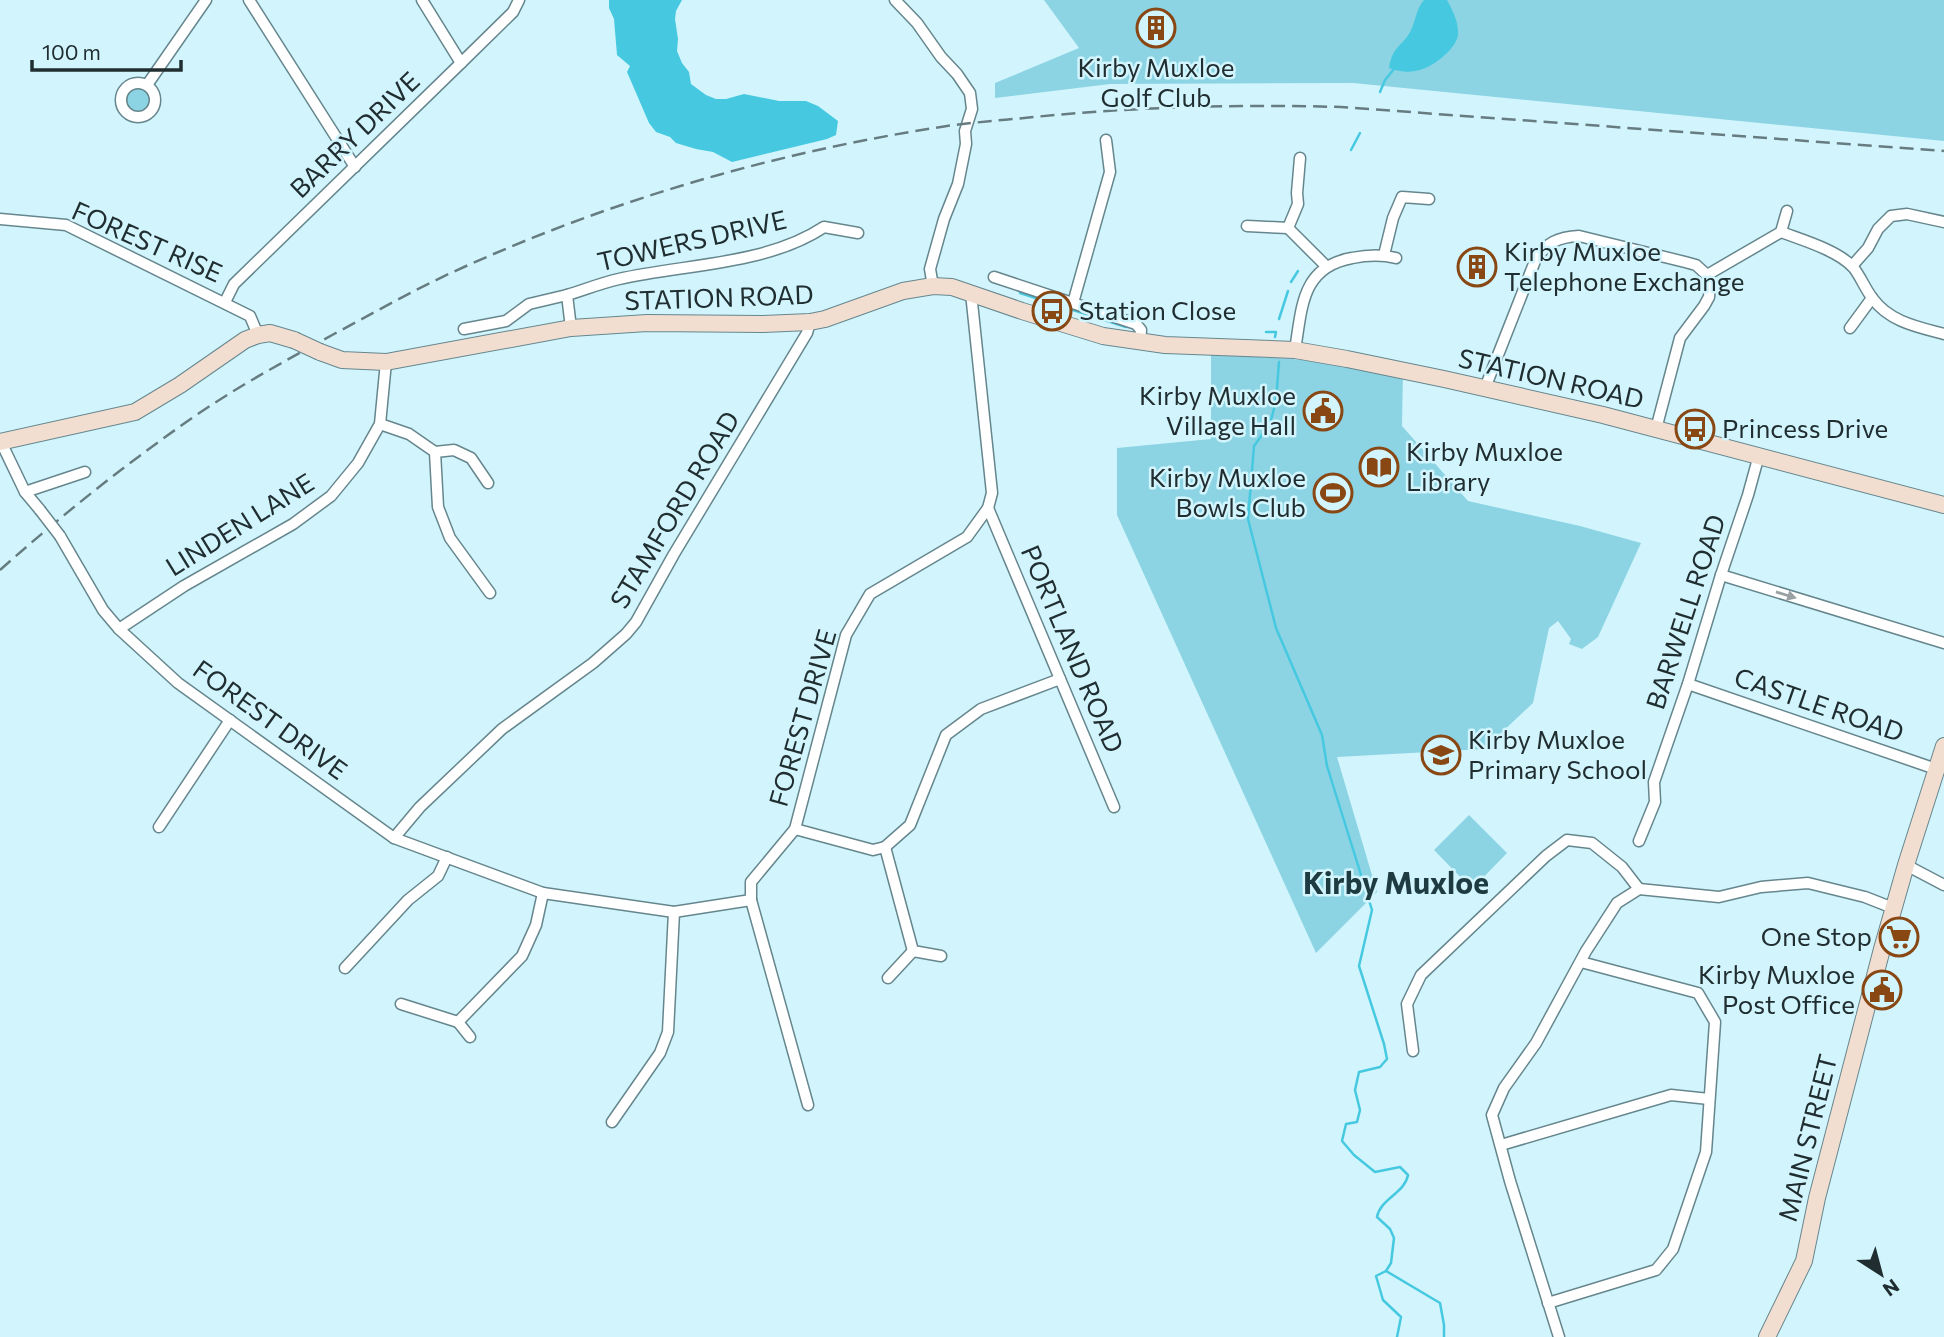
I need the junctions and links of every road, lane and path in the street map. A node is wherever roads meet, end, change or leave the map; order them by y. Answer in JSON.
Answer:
{"nodes":[{"id":1,"x":206,"y":0,"type":"edge"},
{"id":2,"x":249,"y":0,"type":"edge"},
{"id":3,"x":422,"y":0,"type":"edge"},
{"id":4,"x":519,"y":0,"type":"edge"},
{"id":5,"x":895,"y":0,"type":"edge"},
{"id":6,"x":461,"y":63,"type":"junction"},
{"id":7,"x":147,"y":85,"type":"dead end"},
{"id":8,"x":1106,"y":140,"type":"dead end"},
{"id":9,"x":1300,"y":158,"type":"dead end"},
{"id":10,"x":355,"y":167,"type":"junction"},
{"id":11,"x":1429,"y":199,"type":"dead end"},
{"id":12,"x":1787,"y":211,"type":"dead end"},
{"id":13,"x":0,"y":219,"type":"edge"},
{"id":14,"x":1944,"y":222,"type":"edge"},
{"id":15,"x":1247,"y":226,"type":"dead end"},
{"id":16,"x":1289,"y":228,"type":"junction"},
{"id":17,"x":1781,"y":232,"type":"junction"},
{"id":18,"x":858,"y":233,"type":"dead end"},
{"id":19,"x":1326,"y":266,"type":"junction"},
{"id":20,"x":1852,"y":266,"type":"junction"},
{"id":21,"x":1707,"y":275,"type":"junction"},
{"id":22,"x":994,"y":277,"type":"dead end"},
{"id":23,"x":933,"y":286,"type":"junction"},
{"id":24,"x":971,"y":293,"type":"junction"},
{"id":25,"x":567,"y":295,"type":"junction"},
{"id":26,"x":1872,"y":298,"type":"junction"},
{"id":27,"x":225,"y":302,"type":"junction"},
{"id":28,"x":1073,"y":303,"type":"junction"},
{"id":29,"x":810,"y":322,"type":"junction"},
{"id":30,"x":571,"y":328,"type":"junction"},
{"id":31,"x":1850,"y":328,"type":"dead end"},
{"id":32,"x":464,"y":329,"type":"dead end"},
{"id":33,"x":1944,"y":334,"type":"edge"},
{"id":34,"x":258,"y":335,"type":"junction"},
{"id":35,"x":1140,"y":342,"type":"junction"},
{"id":36,"x":1295,"y":350,"type":"junction"},
{"id":37,"x":386,"y":362,"type":"junction"},
{"id":38,"x":1485,"y":388,"type":"junction"},
{"id":39,"x":380,"y":424,"type":"junction"},
{"id":40,"x":1656,"y":429,"type":"junction"},
{"id":41,"x":0,"y":442,"type":"edge"},
{"id":42,"x":435,"y":452,"type":"junction"},
{"id":43,"x":1759,"y":455,"type":"junction"},
{"id":44,"x":85,"y":472,"type":"dead end"},
{"id":45,"x":488,"y":483,"type":"dead end"},
{"id":46,"x":25,"y":492,"type":"junction"},
{"id":47,"x":1944,"y":505,"type":"edge"},
{"id":48,"x":988,"y":508,"type":"junction"},
{"id":49,"x":1721,"y":575,"type":"junction"},
{"id":50,"x":490,"y":593,"type":"dead end"},
{"id":51,"x":119,"y":629,"type":"junction"},
{"id":52,"x":1944,"y":643,"type":"edge"},
{"id":53,"x":1060,"y":679,"type":"junction"},
{"id":54,"x":1688,"y":684,"type":"junction"},
{"id":55,"x":230,"y":720,"type":"junction"},
{"id":56,"x":1944,"y":746,"type":"edge"},
{"id":57,"x":1936,"y":769,"type":"junction"},
{"id":58,"x":1114,"y":807,"type":"dead end"},
{"id":59,"x":159,"y":827,"type":"dead end"},
{"id":60,"x":795,"y":829,"type":"junction"},
{"id":61,"x":394,"y":838,"type":"junction"},
{"id":62,"x":1639,"y":841,"type":"dead end"},
{"id":63,"x":885,"y":848,"type":"junction"},
{"id":64,"x":447,"y":858,"type":"junction"},
{"id":65,"x":1906,"y":865,"type":"junction"},
{"id":66,"x":1944,"y":885,"type":"edge"},
{"id":67,"x":1639,"y":889,"type":"junction"},
{"id":68,"x":543,"y":893,"type":"junction"},
{"id":69,"x":751,"y":900,"type":"junction"},
{"id":70,"x":1893,"y":908,"type":"junction"},
{"id":71,"x":674,"y":912,"type":"junction"},
{"id":72,"x":913,"y":951,"type":"junction"},
{"id":73,"x":941,"y":957,"type":"dead end"},
{"id":74,"x":1581,"y":961,"type":"junction"},
{"id":75,"x":345,"y":968,"type":"dead end"},
{"id":76,"x":888,"y":978,"type":"dead end"},
{"id":77,"x":401,"y":1004,"type":"dead end"},
{"id":78,"x":458,"y":1022,"type":"junction"},
{"id":79,"x":470,"y":1037,"type":"dead end"},
{"id":80,"x":1413,"y":1051,"type":"dead end"},
{"id":81,"x":1709,"y":1099,"type":"junction"},
{"id":82,"x":808,"y":1105,"type":"dead end"},
{"id":83,"x":612,"y":1122,"type":"dead end"},
{"id":84,"x":1501,"y":1145,"type":"junction"},
{"id":85,"x":1548,"y":1303,"type":"junction"},
{"id":86,"x":1559,"y":1337,"type":"edge"},
{"id":87,"x":1767,"y":1337,"type":"edge"}],
"edges":[{"from":1,"to":7,"type":"street"},
{"from":2,"to":10,"type":"street"},
{"from":3,"to":6,"type":"street"},
{"from":4,"to":6,"type":"street","name":"BARRY DRIVE"},
{"from":5,"to":23,"type":"street"},
{"from":6,"to":10,"type":"street","name":"BARRY DRIVE"},
{"from":8,"to":28,"type":"street"},
{"from":9,"to":16,"type":"street"},
{"from":10,"to":27,"type":"street","name":"BARRY DRIVE"},
{"from":11,"to":19,"type":"street"},
{"from":12,"to":17,"type":"street"},
{"from":13,"to":27,"type":"street","name":"FOREST RISE"},
{"from":14,"to":20,"type":"street"},
{"from":15,"to":16,"type":"street"},
{"from":16,"to":19,"type":"street"},
{"from":17,"to":20,"type":"street"},
{"from":17,"to":21,"type":"street"},
{"from":18,"to":25,"type":"street","name":"TOWERS DRIVE"},
{"from":19,"to":36,"type":"street"},
{"from":20,"to":26,"type":"street"},
{"from":21,"to":38,"type":"street"},
{"from":21,"to":40,"type":"street"},
{"from":22,"to":28,"type":"street"},
{"from":23,"to":24,"type":"street","name":"STATION ROAD"},
{"from":23,"to":29,"type":"street","name":"STATION ROAD"},
{"from":24,"to":35,"type":"street","name":"STATION ROAD"},
{"from":24,"to":48,"type":"street"},
{"from":25,"to":30,"type":"street","name":"TOWERS DRIVE"},
{"from":25,"to":32,"type":"street"},
{"from":26,"to":31,"type":"street"},
{"from":26,"to":33,"type":"street"},
{"from":27,"to":34,"type":"street","name":"FOREST RISE"},
{"from":28,"to":35,"type":"street"},
{"from":29,"to":30,"type":"street","name":"STATION ROAD"},
{"from":29,"to":61,"type":"street","name":"STAMFORD ROAD"},
{"from":30,"to":37,"type":"street","name":"STATION ROAD"},
{"from":34,"to":37,"type":"street","name":"STATION ROAD","bridge":true},
{"from":34,"to":41,"type":"street"},
{"from":35,"to":36,"type":"street","name":"STATION ROAD"},
{"from":36,"to":38,"type":"street","name":"STATION ROAD"},
{"from":37,"to":39,"type":"street","name":"LINDEN LANE"},
{"from":38,"to":40,"type":"street","name":"STATION ROAD"},
{"from":39,"to":42,"type":"street"},
{"from":39,"to":51,"type":"street","name":"LINDEN LANE"},
{"from":40,"to":43,"type":"street","name":"STATION ROAD"},
{"from":41,"to":46,"type":"street","name":"FOREST DRIVE"},
{"from":42,"to":45,"type":"street"},
{"from":42,"to":50,"type":"street"},
{"from":43,"to":47,"type":"street","name":"STATION ROAD"},
{"from":43,"to":49,"type":"street","name":"BARWELL ROAD"},
{"from":44,"to":46,"type":"street"},
{"from":46,"to":51,"type":"street","name":"FOREST DRIVE","bridge":true},
{"from":48,"to":53,"type":"street","name":"PORTLAND ROAD"},
{"from":48,"to":60,"type":"street","name":"FOREST DRIVE"},
{"from":49,"to":52,"type":"street","one_way":true},
{"from":49,"to":54,"type":"street","name":"BARWELL ROAD"},
{"from":51,"to":55,"type":"street","name":"FOREST DRIVE"},
{"from":53,"to":58,"type":"street","name":"PORTLAND ROAD"},
{"from":53,"to":63,"type":"street"},
{"from":54,"to":57,"type":"street","name":"CASTLE ROAD"},
{"from":54,"to":62,"type":"street","name":"BARWELL ROAD"},
{"from":55,"to":59,"type":"street"},
{"from":55,"to":61,"type":"street","name":"FOREST DRIVE"},
{"from":56,"to":57,"type":"street","name":"MAIN STREET"},
{"from":57,"to":65,"type":"street","name":"MAIN STREET"},
{"from":60,"to":63,"type":"street"},
{"from":60,"to":69,"type":"street","name":"FOREST DRIVE"},
{"from":61,"to":64,"type":"street","name":"FOREST DRIVE"},
{"from":63,"to":72,"type":"street"},
{"from":64,"to":68,"type":"street","name":"FOREST DRIVE"},
{"from":64,"to":75,"type":"street"},
{"from":65,"to":66,"type":"street"},
{"from":65,"to":70,"type":"street","name":"MAIN STREET"},
{"from":67,"to":70,"type":"street"},
{"from":67,"to":74,"type":"street"},
{"from":67,"to":80,"type":"street"},
{"from":68,"to":71,"type":"street","name":"FOREST DRIVE"},
{"from":68,"to":78,"type":"street"},
{"from":69,"to":71,"type":"street","name":"FOREST DRIVE"},
{"from":69,"to":82,"type":"street"},
{"from":70,"to":87,"type":"street","name":"MAIN STREET"},
{"from":71,"to":83,"type":"street"},
{"from":72,"to":73,"type":"street"},
{"from":72,"to":76,"type":"street"},
{"from":74,"to":81,"type":"street"},
{"from":74,"to":84,"type":"street"},
{"from":77,"to":78,"type":"street"},
{"from":78,"to":79,"type":"street"},
{"from":81,"to":84,"type":"street"},
{"from":81,"to":85,"type":"street"},
{"from":84,"to":85,"type":"street"},
{"from":85,"to":86,"type":"street"}]}
